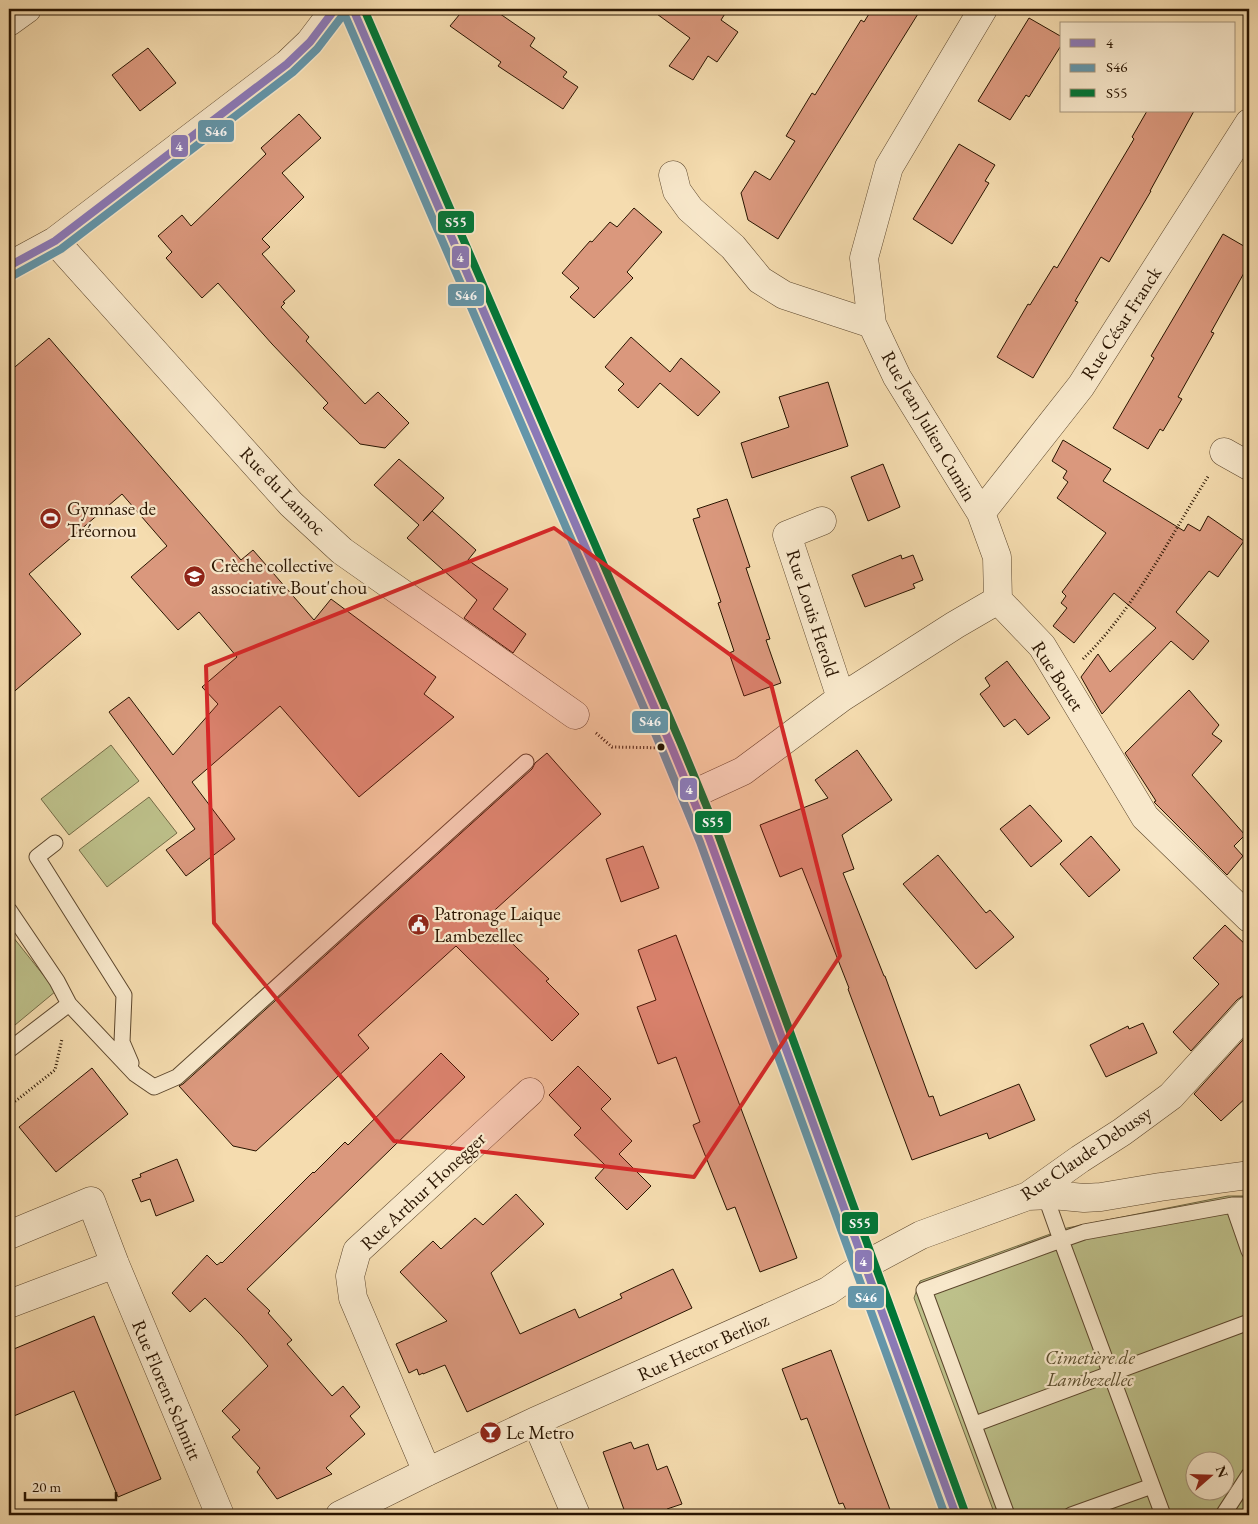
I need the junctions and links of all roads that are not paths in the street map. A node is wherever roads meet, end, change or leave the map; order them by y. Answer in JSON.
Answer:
{"nodes":[{"id":1,"x":27,"y":9,"type":"edge"},
{"id":2,"x":336,"y":9,"type":"edge"},
{"id":3,"x":983,"y":9,"type":"edge"},
{"id":4,"x":9,"y":22,"type":"edge"},
{"id":5,"x":1249,"y":123,"type":"edge"},
{"id":6,"x":673,"y":175,"type":"dead end"},
{"id":7,"x":55,"y":241,"type":"junction"},
{"id":8,"x":9,"y":266,"type":"edge"},
{"id":9,"x":872,"y":324,"type":"junction"},
{"id":10,"x":1224,"y":452,"type":"road end"},
{"id":11,"x":1249,"y":466,"type":"edge"},
{"id":12,"x":981,"y":513,"type":"junction"},
{"id":13,"x":822,"y":521,"type":"dead end"},
{"id":14,"x":998,"y":600,"type":"junction"},
{"id":15,"x":841,"y":698,"type":"junction"},
{"id":16,"x":575,"y":715,"type":"road end"},
{"id":17,"x":526,"y":762,"type":"dead end"},
{"id":18,"x":691,"y":795,"type":"joint"},
{"id":19,"x":55,"y":843,"type":"dead end"},
{"id":20,"x":9,"y":910,"type":"edge"},
{"id":21,"x":1249,"y":918,"type":"edge"},
{"id":22,"x":66,"y":1006,"type":"junction"},
{"id":23,"x":1249,"y":1010,"type":"edge"},
{"id":24,"x":9,"y":1050,"type":"edge"},
{"id":25,"x":135,"y":1074,"type":"junction"},
{"id":26,"x":530,"y":1092,"type":"dead end"},
{"id":27,"x":1249,"y":1175,"type":"edge"},
{"id":28,"x":1036,"y":1196,"type":"junction"},
{"id":29,"x":1233,"y":1205,"type":"junction"},
{"id":30,"x":1249,"y":1205,"type":"edge"},
{"id":31,"x":9,"y":1235,"type":"edge"},
{"id":32,"x":1061,"y":1240,"type":"junction"},
{"id":33,"x":1249,"y":1251,"type":"edge"},
{"id":34,"x":114,"y":1264,"type":"junction"},
{"id":35,"x":866,"y":1265,"type":"junction"},
{"id":36,"x":9,"y":1304,"type":"edge"},
{"id":37,"x":1249,"y":1322,"type":"edge"},
{"id":38,"x":1110,"y":1373,"type":"junction"},
{"id":39,"x":536,"y":1421,"type":"junction"},
{"id":40,"x":975,"y":1424,"type":"junction"},
{"id":41,"x":427,"y":1472,"type":"junction"},
{"id":42,"x":1248,"y":1481,"type":"edge"},
{"id":43,"x":1152,"y":1486,"type":"junction"},
{"id":44,"x":220,"y":1515,"type":"edge"},
{"id":45,"x":340,"y":1515,"type":"edge"},
{"id":46,"x":575,"y":1515,"type":"edge"},
{"id":47,"x":956,"y":1515,"type":"edge"},
{"id":48,"x":1008,"y":1515,"type":"edge"},
{"id":49,"x":1071,"y":1515,"type":"edge"},
{"id":50,"x":1163,"y":1515,"type":"edge"},
{"id":51,"x":1223,"y":1515,"type":"edge"}],
"edges":[{"from":1,"to":4,"type":"street"},
{"from":2,"to":7,"type":"street"},
{"from":3,"to":9,"type":"street","name":"Rue Jean Julien Cumin"},
{"from":5,"to":12,"type":"street","name":"Rue César Franck"},
{"from":6,"to":9,"type":"street"},
{"from":7,"to":8,"type":"street"},
{"from":7,"to":16,"type":"street","name":"Rue du Lannoc"},
{"from":9,"to":12,"type":"street","name":"Rue Jean Julien Cumin"},
{"from":10,"to":11,"type":"street"},
{"from":12,"to":14,"type":"street","name":"Rue Jean Julien Cumin"},
{"from":13,"to":15,"type":"street","name":"Rue Louis Herold"},
{"from":14,"to":15,"type":"street"},
{"from":14,"to":21,"type":"street","name":"Rue Bouet"},
{"from":15,"to":18,"type":"street"},
{"from":17,"to":25,"type":"lane"},
{"from":18,"to":35,"type":"main road"},
{"from":19,"to":25,"type":"lane"},
{"from":20,"to":22,"type":"lane"},
{"from":22,"to":24,"type":"lane"},
{"from":22,"to":25,"type":"lane"},
{"from":23,"to":28,"type":"street","name":"Rue Claude Debussy"},
{"from":26,"to":41,"type":"street","name":"Rue Arthur Honegger"},
{"from":27,"to":28,"type":"street"},
{"from":28,"to":32,"type":"lane"},
{"from":28,"to":35,"type":"street","name":"Rue Claude Debussy"},
{"from":29,"to":30,"type":"lane"},
{"from":29,"to":32,"type":"lane"},
{"from":29,"to":33,"type":"lane"},
{"from":31,"to":34,"type":"street","name":"Rue Florent Schmitt"},
{"from":32,"to":38,"type":"lane"},
{"from":32,"to":40,"type":"lane"},
{"from":34,"to":36,"type":"street"},
{"from":34,"to":44,"type":"street","name":"Rue Florent Schmitt"},
{"from":35,"to":39,"type":"street","name":"Rue Hector Berlioz"},
{"from":35,"to":47,"type":"main road"},
{"from":37,"to":38,"type":"lane"},
{"from":38,"to":40,"type":"lane"},
{"from":38,"to":43,"type":"lane"},
{"from":39,"to":41,"type":"street","name":"Rue Hector Berlioz"},
{"from":39,"to":46,"type":"street"},
{"from":40,"to":48,"type":"lane"},
{"from":41,"to":45,"type":"street","name":"Rue Hector Berlioz"},
{"from":42,"to":51,"type":"lane"},
{"from":43,"to":49,"type":"lane"},
{"from":43,"to":50,"type":"lane"}]}
